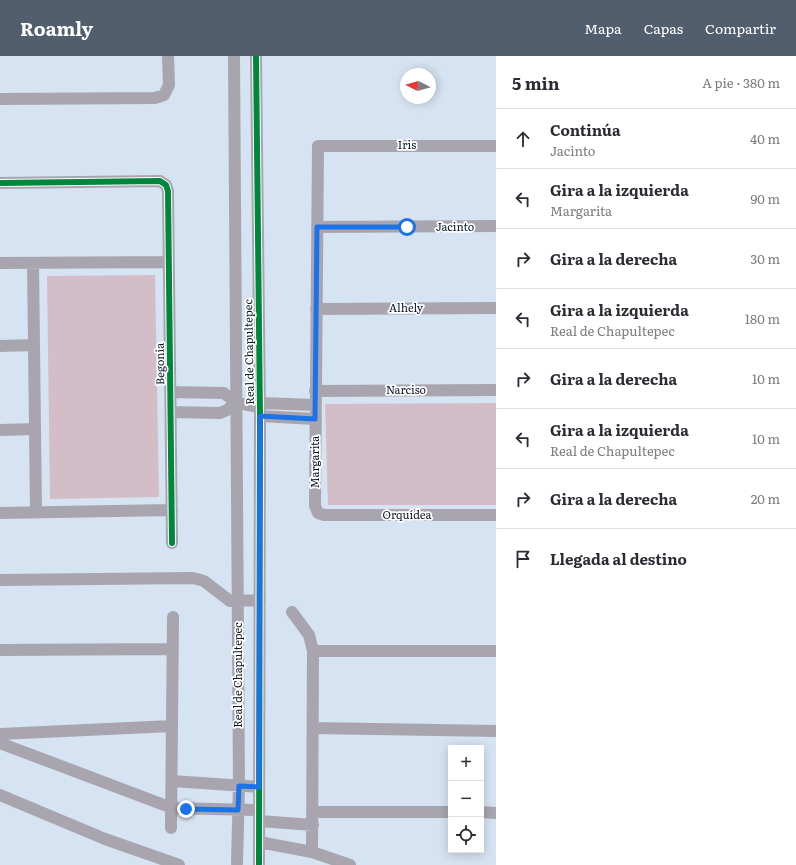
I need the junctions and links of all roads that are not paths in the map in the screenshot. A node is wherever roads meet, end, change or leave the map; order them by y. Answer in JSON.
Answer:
{"nodes":[{"id":1,"x":168,"y":56,"type":"edge"},
{"id":2,"x":234,"y":56,"type":"edge"},
{"id":3,"x":256,"y":56,"type":"edge"},
{"id":4,"x":0,"y":99,"type":"edge"},
{"id":5,"x":318,"y":146,"type":"joint"},
{"id":6,"x":496,"y":146,"type":"edge"},
{"id":7,"x":0,"y":183,"type":"edge"},
{"id":8,"x":496,"y":226,"type":"edge"},
{"id":9,"x":317,"y":227,"type":"junction"},
{"id":10,"x":169,"y":262,"type":"junction"},
{"id":11,"x":0,"y":263,"type":"edge"},
{"id":12,"x":33,"y":263,"type":"junction"},
{"id":13,"x":496,"y":308,"type":"edge"},
{"id":14,"x":316,"y":309,"type":"junction"},
{"id":15,"x":34,"y":345,"type":"junction"},
{"id":16,"x":0,"y":346,"type":"edge"},
{"id":17,"x":496,"y":390,"type":"edge"},
{"id":18,"x":315,"y":391,"type":"junction"},
{"id":19,"x":171,"y":392,"type":"junction"},
{"id":20,"x":236,"y":403,"type":"junction"},
{"id":21,"x":315,"y":405,"type":"junction"},
{"id":22,"x":260,"y":409,"type":"junction"},
{"id":23,"x":171,"y":412,"type":"junction"},
{"id":24,"x":315,"y":419,"type":"junction"},
{"id":25,"x":35,"y":429,"type":"junction"},
{"id":26,"x":0,"y":430,"type":"edge"},
{"id":27,"x":172,"y":510,"type":"junction"},
{"id":28,"x":36,"y":512,"type":"junction"},
{"id":29,"x":0,"y":513,"type":"edge"},
{"id":30,"x":318,"y":514,"type":"joint"},
{"id":31,"x":496,"y":515,"type":"edge"},
{"id":32,"x":172,"y":543,"type":"dead end"},
{"id":33,"x":0,"y":580,"type":"edge"},
{"id":34,"x":260,"y":600,"type":"junction"},
{"id":35,"x":237,"y":601,"type":"junction"},
{"id":36,"x":292,"y":612,"type":"dead end"},
{"id":37,"x":173,"y":616,"type":"dead end"},
{"id":38,"x":173,"y":649,"type":"junction"},
{"id":39,"x":0,"y":650,"type":"edge"},
{"id":40,"x":313,"y":651,"type":"junction"},
{"id":41,"x":496,"y":651,"type":"edge"},
{"id":42,"x":172,"y":726,"type":"junction"},
{"id":43,"x":313,"y":728,"type":"junction"},
{"id":44,"x":496,"y":731,"type":"edge"},
{"id":45,"x":0,"y":734,"type":"edge"},
{"id":46,"x":0,"y":743,"type":"edge"},
{"id":47,"x":172,"y":781,"type":"junction"},
{"id":48,"x":239,"y":786,"type":"junction"},
{"id":49,"x":259,"y":787,"type":"junction"},
{"id":50,"x":0,"y":795,"type":"edge"},
{"id":51,"x":172,"y":808,"type":"junction"},
{"id":52,"x":238,"y":810,"type":"junction"},
{"id":53,"x":313,"y":812,"type":"junction"},
{"id":54,"x":448,"y":812,"type":"edge"},
{"id":55,"x":484,"y":812,"type":"edge"},
{"id":56,"x":496,"y":812,"type":"edge"},
{"id":57,"x":259,"y":816,"type":"junction"},
{"id":58,"x":313,"y":825,"type":"junction"},
{"id":59,"x":171,"y":828,"type":"dead end"},
{"id":60,"x":260,"y":842,"type":"junction"},
{"id":61,"x":312,"y":852,"type":"junction"},
{"id":62,"x":238,"y":863,"type":"dead end"},
{"id":63,"x":259,"y":864,"type":"dead end"},
{"id":64,"x":179,"y":865,"type":"edge"},
{"id":65,"x":350,"y":865,"type":"edge"}],
"edges":[{"from":1,"to":4,"type":"street"},
{"from":2,"to":20,"type":"street","name":"Real de Chapultepec"},
{"from":3,"to":22,"type":"street","name":"Real de Chapultepec"},
{"from":5,"to":6,"type":"street","name":"Iris"},
{"from":5,"to":9,"type":"street","name":"Margarita"},
{"from":7,"to":10,"type":"street","name":"Begonia"},
{"from":8,"to":9,"type":"street","name":"Jacinto"},
{"from":9,"to":14,"type":"street","name":"Margarita"},
{"from":10,"to":12,"type":"street"},
{"from":10,"to":19,"type":"street","name":"Begonia"},
{"from":11,"to":12,"type":"street"},
{"from":12,"to":15,"type":"street"},
{"from":13,"to":14,"type":"street","name":"Alhely"},
{"from":14,"to":18,"type":"street","name":"Margarita"},
{"from":15,"to":16,"type":"street"},
{"from":15,"to":25,"type":"street"},
{"from":17,"to":18,"type":"street","name":"Narciso"},
{"from":18,"to":21,"type":"street","name":"Margarita"},
{"from":19,"to":20,"type":"street"},
{"from":19,"to":23,"type":"street","name":"Begonia"},
{"from":20,"to":22,"type":"street"},
{"from":20,"to":23,"type":"street"},
{"from":20,"to":35,"type":"street","name":"Real de Chapultepec"},
{"from":21,"to":22,"type":"street"},
{"from":21,"to":24,"type":"street","name":"Margarita"},
{"from":22,"to":24,"type":"street"},
{"from":22,"to":34,"type":"street","name":"Real de Chapultepec"},
{"from":23,"to":27,"type":"street","name":"Begonia"},
{"from":24,"to":30,"type":"street","name":"Margarita"},
{"from":25,"to":26,"type":"street"},
{"from":25,"to":28,"type":"street"},
{"from":27,"to":28,"type":"street"},
{"from":27,"to":32,"type":"street","name":"Begonia"},
{"from":28,"to":29,"type":"street"},
{"from":30,"to":31,"type":"street","name":"Orquídea"},
{"from":33,"to":35,"type":"street"},
{"from":34,"to":35,"type":"street"},
{"from":34,"to":49,"type":"street","name":"Real de Chapultepec"},
{"from":35,"to":48,"type":"street","name":"Real de Chapultepec"},
{"from":36,"to":40,"type":"street"},
{"from":37,"to":38,"type":"street"},
{"from":38,"to":39,"type":"street"},
{"from":38,"to":42,"type":"street"},
{"from":40,"to":41,"type":"street"},
{"from":40,"to":43,"type":"street"},
{"from":42,"to":45,"type":"street"},
{"from":42,"to":47,"type":"street"},
{"from":43,"to":44,"type":"street"},
{"from":43,"to":53,"type":"street"},
{"from":46,"to":51,"type":"street"},
{"from":47,"to":48,"type":"street"},
{"from":47,"to":51,"type":"street"},
{"from":48,"to":49,"type":"street"},
{"from":48,"to":52,"type":"street","name":"Real de Chapultepec"},
{"from":49,"to":57,"type":"street","name":"Real de Chapultepec"},
{"from":50,"to":64,"type":"street"},
{"from":51,"to":52,"type":"street"},
{"from":51,"to":59,"type":"street"},
{"from":52,"to":57,"type":"street"},
{"from":52,"to":62,"type":"street","name":"Real de Chapultepec"},
{"from":53,"to":54,"type":"street"},
{"from":53,"to":58,"type":"street"},
{"from":55,"to":56,"type":"street"},
{"from":57,"to":58,"type":"street"},
{"from":57,"to":60,"type":"street","name":"Real de Chapultepec"},
{"from":58,"to":61,"type":"street"},
{"from":60,"to":61,"type":"street"},
{"from":60,"to":63,"type":"street","name":"Real de Chapultepec"},
{"from":61,"to":65,"type":"street"}]}
